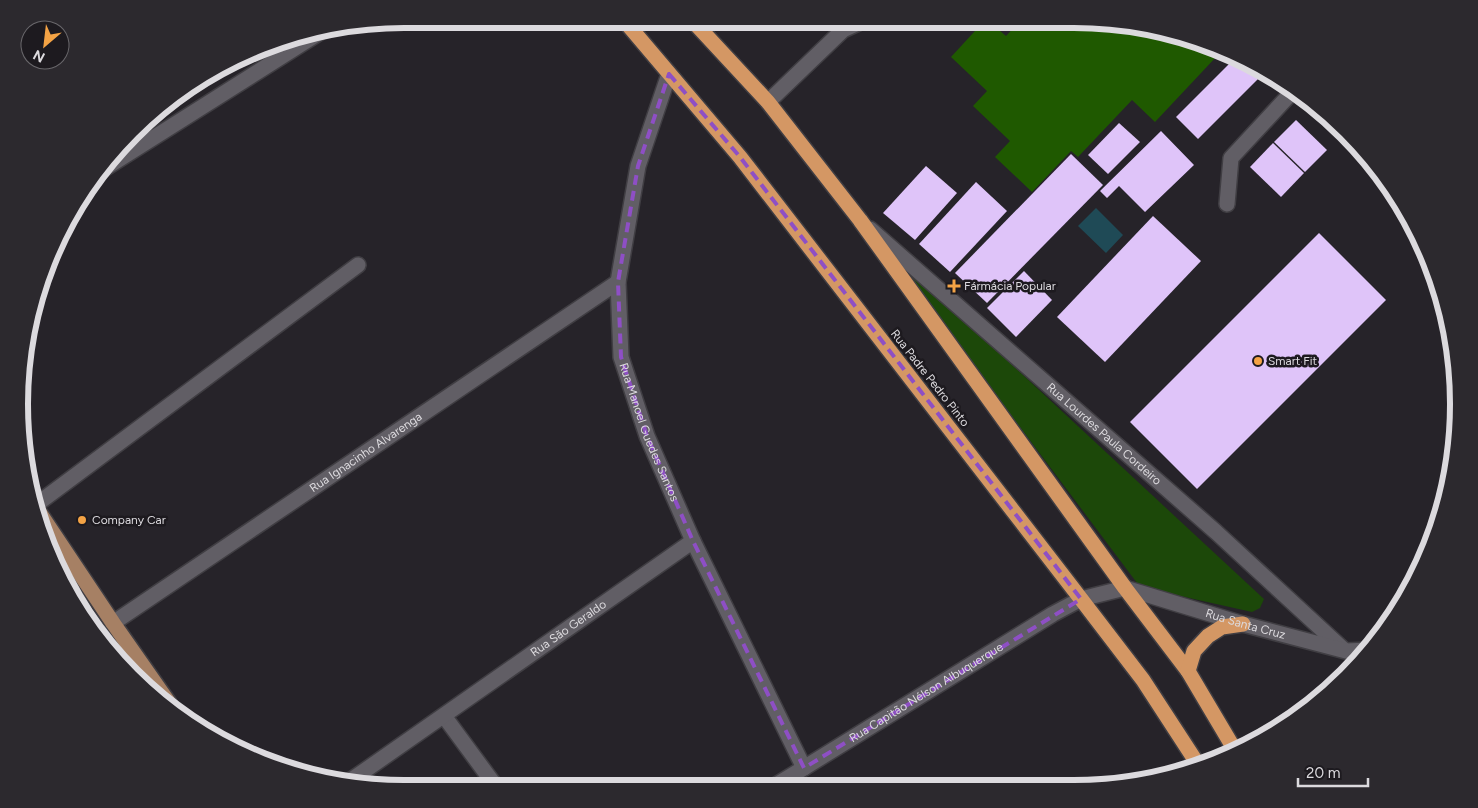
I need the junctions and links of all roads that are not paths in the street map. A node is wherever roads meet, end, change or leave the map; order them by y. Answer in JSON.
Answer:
{"nodes":[{"id":1,"x":631,"y":28,"type":"edge"},
{"id":2,"x":699,"y":28,"type":"edge"},
{"id":3,"x":847,"y":28,"type":"edge"},
{"id":4,"x":308,"y":40,"type":"edge"},
{"id":5,"x":669,"y":74,"type":"junction"},
{"id":6,"x":1289,"y":95,"type":"edge"},
{"id":7,"x":768,"y":102,"type":"junction"},
{"id":8,"x":117,"y":161,"type":"edge"},
{"id":9,"x":1227,"y":204,"type":"dead end"},
{"id":10,"x":860,"y":220,"type":"junction"},
{"id":11,"x":358,"y":264,"type":"dead end"},
{"id":12,"x":618,"y":282,"type":"junction"},
{"id":13,"x":40,"y":502,"type":"edge"},
{"id":14,"x":46,"y":523,"type":"edge"},
{"id":15,"x":693,"y":541,"type":"junction"},
{"id":16,"x":1125,"y":588,"type":"junction"},
{"id":17,"x":1082,"y":599,"type":"junction"},
{"id":18,"x":113,"y":623,"type":"junction"},
{"id":19,"x":1243,"y":624,"type":"junction"},
{"id":20,"x":1358,"y":650,"type":"edge"},
{"id":21,"x":1346,"y":651,"type":"junction"},
{"id":22,"x":1188,"y":671,"type":"junction"},
{"id":23,"x":160,"y":691,"type":"edge"},
{"id":24,"x":444,"y":716,"type":"junction"},
{"id":25,"x":1232,"y":746,"type":"edge"},
{"id":26,"x":1196,"y":761,"type":"edge"},
{"id":27,"x":804,"y":768,"type":"junction"},
{"id":28,"x":356,"y":777,"type":"edge"},
{"id":29,"x":491,"y":780,"type":"edge"},
{"id":30,"x":784,"y":780,"type":"edge"}],
"edges":[{"from":1,"to":5,"type":"highway","name":"Rua Padre Pedro Pinto"},
{"from":2,"to":7,"type":"highway"},
{"from":3,"to":7,"type":"street"},
{"from":4,"to":8,"type":"street"},
{"from":5,"to":12,"type":"street","name":"Rua Manoel Guedes Santos"},
{"from":5,"to":17,"type":"highway","name":"Rua Padre Pedro Pinto"},
{"from":6,"to":9,"type":"street"},
{"from":7,"to":10,"type":"highway"},
{"from":10,"to":16,"type":"highway"},
{"from":10,"to":21,"type":"street","name":"Rua Lourdes Paula Cordeiro"},
{"from":11,"to":13,"type":"street"},
{"from":12,"to":15,"type":"street","name":"Rua Manoel Guedes Santos"},
{"from":12,"to":18,"type":"street","name":"Rua Ignacinho Alvarenga"},
{"from":14,"to":18,"type":"main road"},
{"from":15,"to":24,"type":"street","name":"Rua São Geraldo"},
{"from":15,"to":27,"type":"street","name":"Rua Manoel Guedes Santos"},
{"from":16,"to":17,"type":"street","name":"Rua Capitão Nélson Albuquerque"},
{"from":16,"to":19,"type":"street","name":"Rua Santa Cruz"},
{"from":16,"to":22,"type":"highway"},
{"from":17,"to":26,"type":"highway","name":"Rua Padre Pedro Pinto"},
{"from":17,"to":27,"type":"street","name":"Rua Capitão Nélson Albuquerque"},
{"from":18,"to":23,"type":"main road"},
{"from":19,"to":21,"type":"street","name":"Rua Santa Cruz"},
{"from":19,"to":22,"type":"highway"},
{"from":20,"to":21,"type":"street","name":"Rua Santa Cruz"},
{"from":22,"to":25,"type":"highway"},
{"from":24,"to":28,"type":"street","name":"Rua São Geraldo"},
{"from":24,"to":29,"type":"street"},
{"from":27,"to":30,"type":"street","name":"Rua Capitão Nélson Albuquerque"}]}
